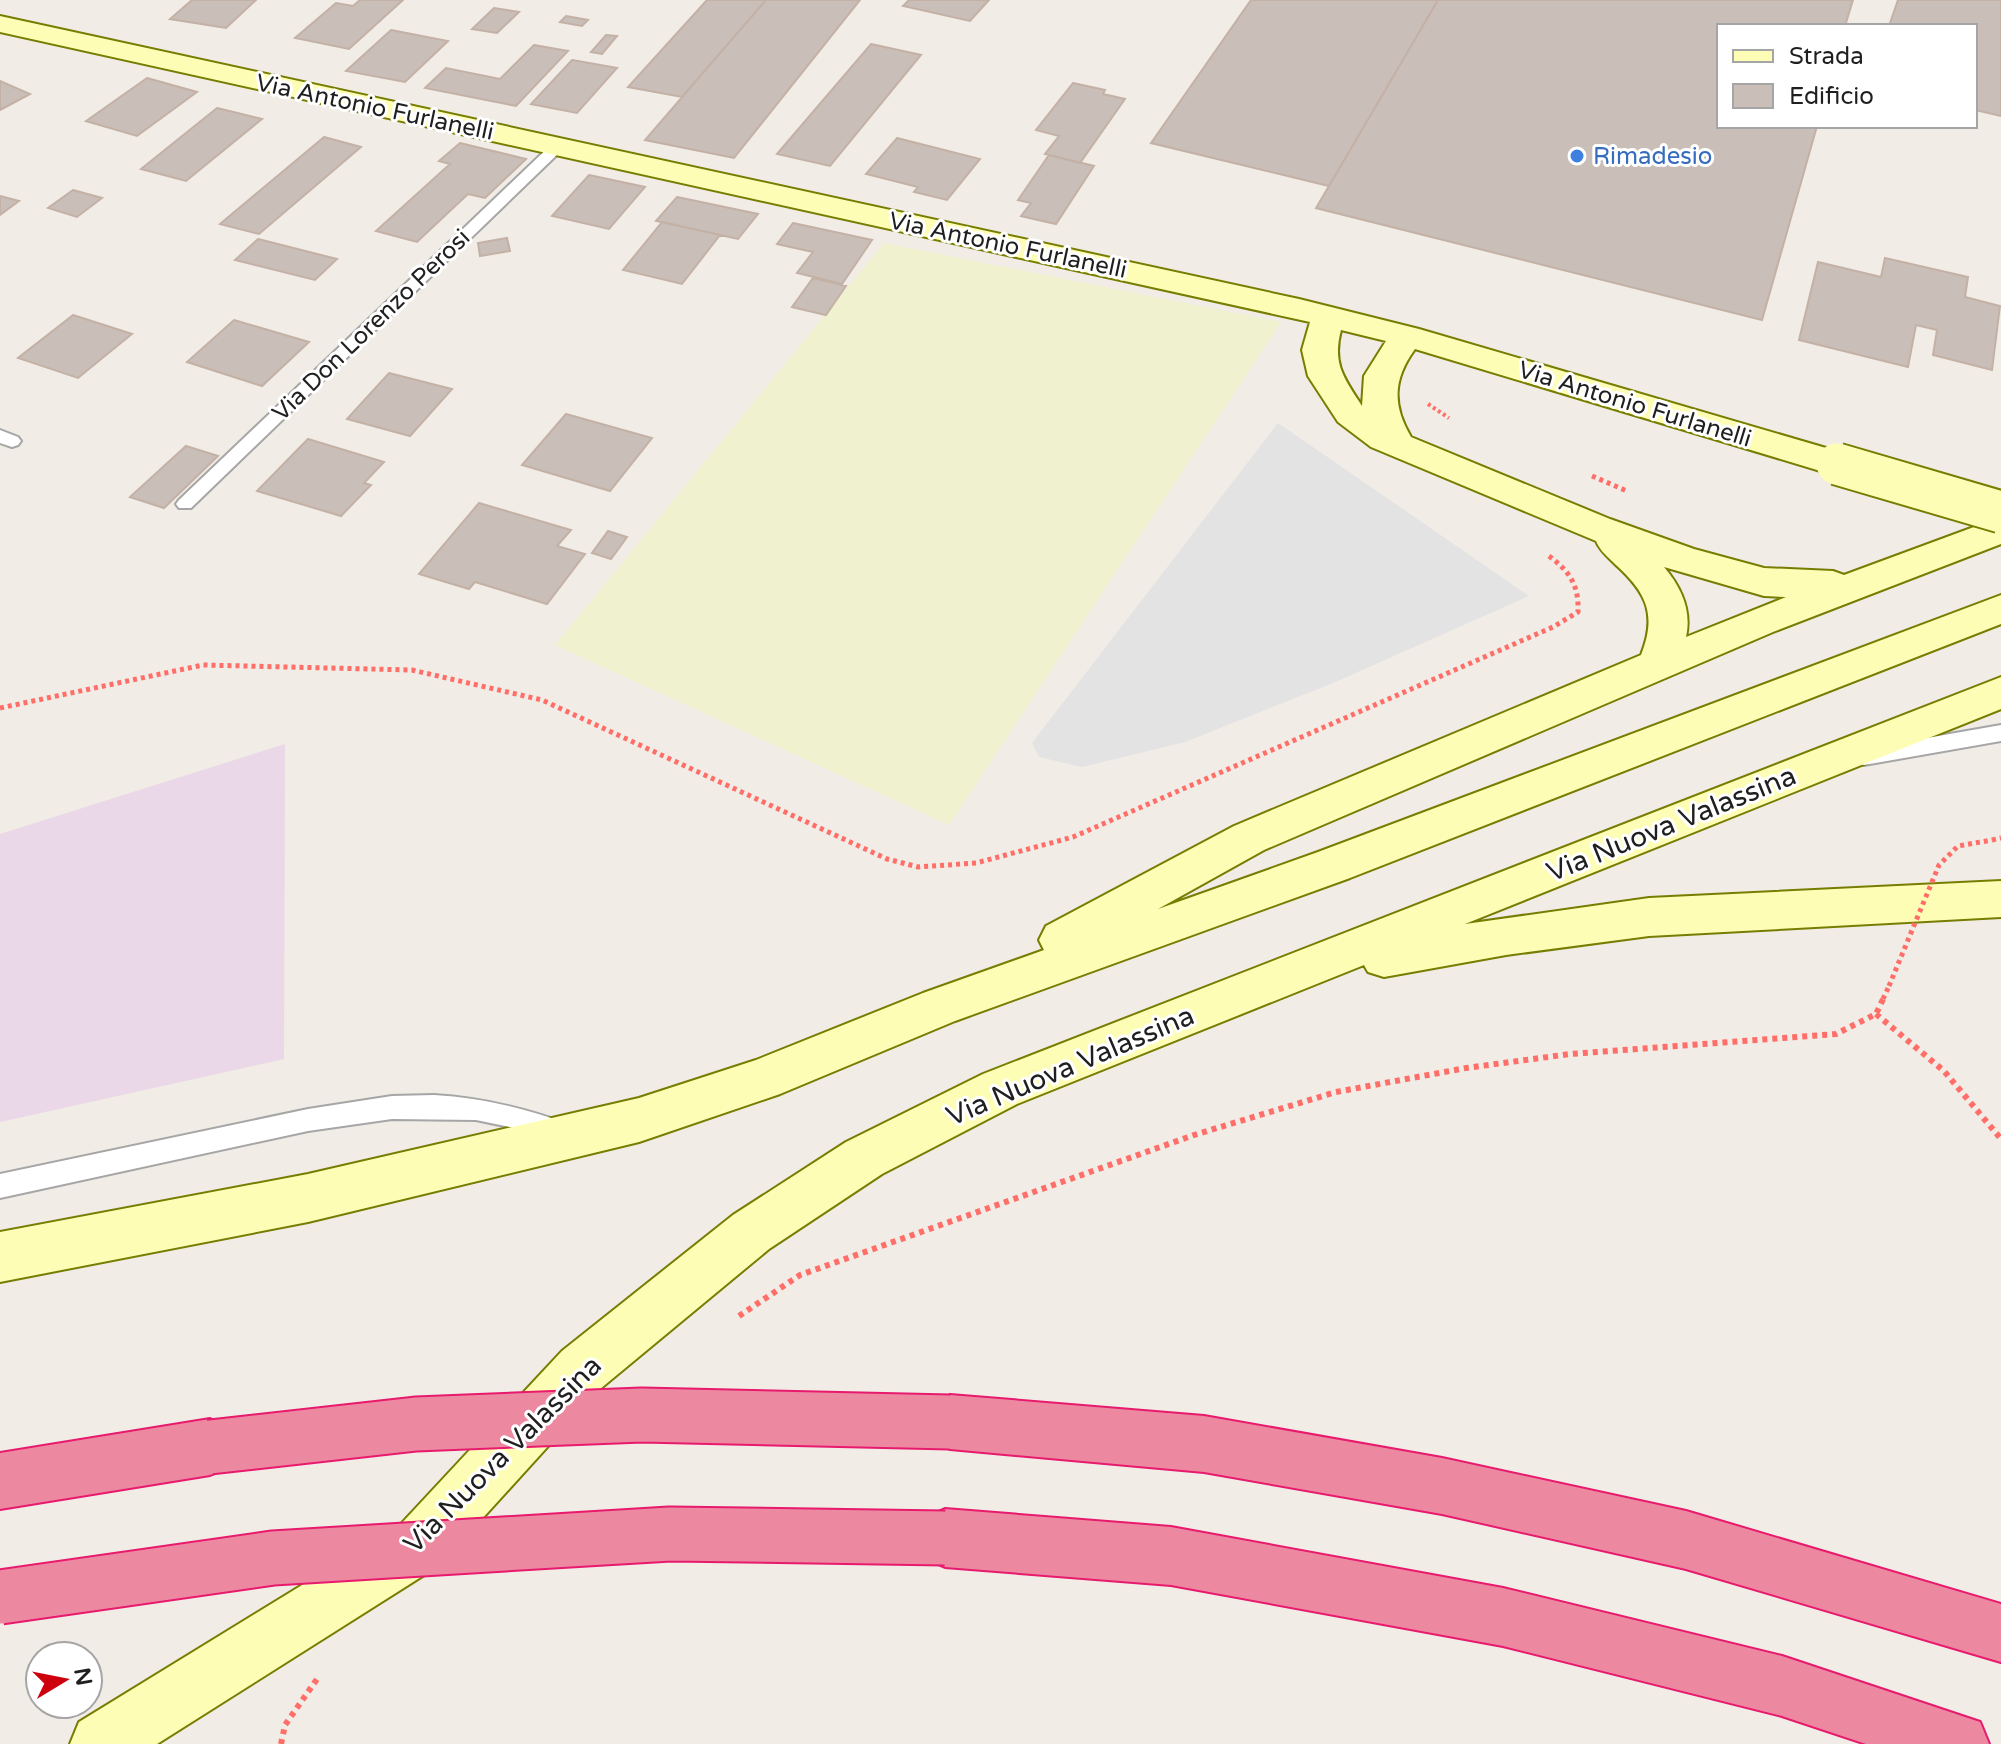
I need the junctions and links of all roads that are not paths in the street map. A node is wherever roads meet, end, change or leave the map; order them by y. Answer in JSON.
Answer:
{"nodes":[{"id":1,"x":1,"y":25,"type":"edge"},
{"id":2,"x":558,"y":146,"type":"junction"},
{"id":3,"x":1328,"y":316,"type":"junction"},
{"id":4,"x":1407,"y":336,"type":"junction"},
{"id":5,"x":1398,"y":445,"type":"junction"},
{"id":6,"x":185,"y":504,"type":"dead end"},
{"id":7,"x":2001,"y":512,"type":"edge"},
{"id":8,"x":1597,"y":528,"type":"junction"},
{"id":9,"x":2001,"y":530,"type":"edge"},
{"id":10,"x":1851,"y":585,"type":"junction"},
{"id":11,"x":2001,"y":609,"type":"edge"},
{"id":12,"x":1656,"y":668,"type":"junction"},
{"id":13,"x":2001,"y":692,"type":"edge"},
{"id":14,"x":2001,"y":733,"type":"edge"},
{"id":15,"x":1820,"y":764,"type":"junction"},
{"id":16,"x":2001,"y":899,"type":"edge"},
{"id":17,"x":1298,"y":971,"type":"junction"},
{"id":18,"x":939,"y":1007,"type":"junction"},
{"id":19,"x":571,"y":1136,"type":"junction"},
{"id":20,"x":0,"y":1186,"type":"edge"},
{"id":21,"x":0,"y":1257,"type":"edge"},
{"id":22,"x":0,"y":1481,"type":"edge"},
{"id":23,"x":0,"y":1597,"type":"edge"},
{"id":24,"x":2001,"y":1633,"type":"edge"},
{"id":25,"x":101,"y":1744,"type":"edge"},
{"id":26,"x":1958,"y":1744,"type":"edge"}],
"edges":[{"from":1,"to":2,"type":"main road","name":"Via Antonio Furlanelli"},
{"from":2,"to":3,"type":"main road","name":"Via Antonio Furlanelli"},
{"from":2,"to":6,"type":"lane","name":"Via Don Lorenzo Perosi"},
{"from":3,"to":4,"type":"main road","name":"Via Antonio Furlanelli"},
{"from":3,"to":5,"type":"main road"},
{"from":4,"to":5,"type":"main road"},
{"from":4,"to":7,"type":"main road","name":"Via Antonio Furlanelli","bridge":true},
{"from":5,"to":8,"type":"main road"},
{"from":8,"to":10,"type":"main road"},
{"from":8,"to":12,"type":"main road"},
{"from":9,"to":10,"type":"main road"},
{"from":10,"to":12,"type":"main road"},
{"from":11,"to":18,"type":"main road"},
{"from":12,"to":18,"type":"main road"},
{"from":13,"to":15,"type":"main road","name":"Via Nuova Valassina"},
{"from":14,"to":15,"type":"lane"},
{"from":15,"to":17,"type":"main road","name":"Via Nuova Valassina"},
{"from":16,"to":17,"type":"main road"},
{"from":17,"to":25,"type":"main road","name":"Via Nuova Valassina"},
{"from":18,"to":19,"type":"main road"},
{"from":19,"to":20,"type":"lane"},
{"from":19,"to":21,"type":"main road"},
{"from":22,"to":24,"type":"highway","bridge":true},
{"from":23,"to":26,"type":"highway","bridge":true}]}
